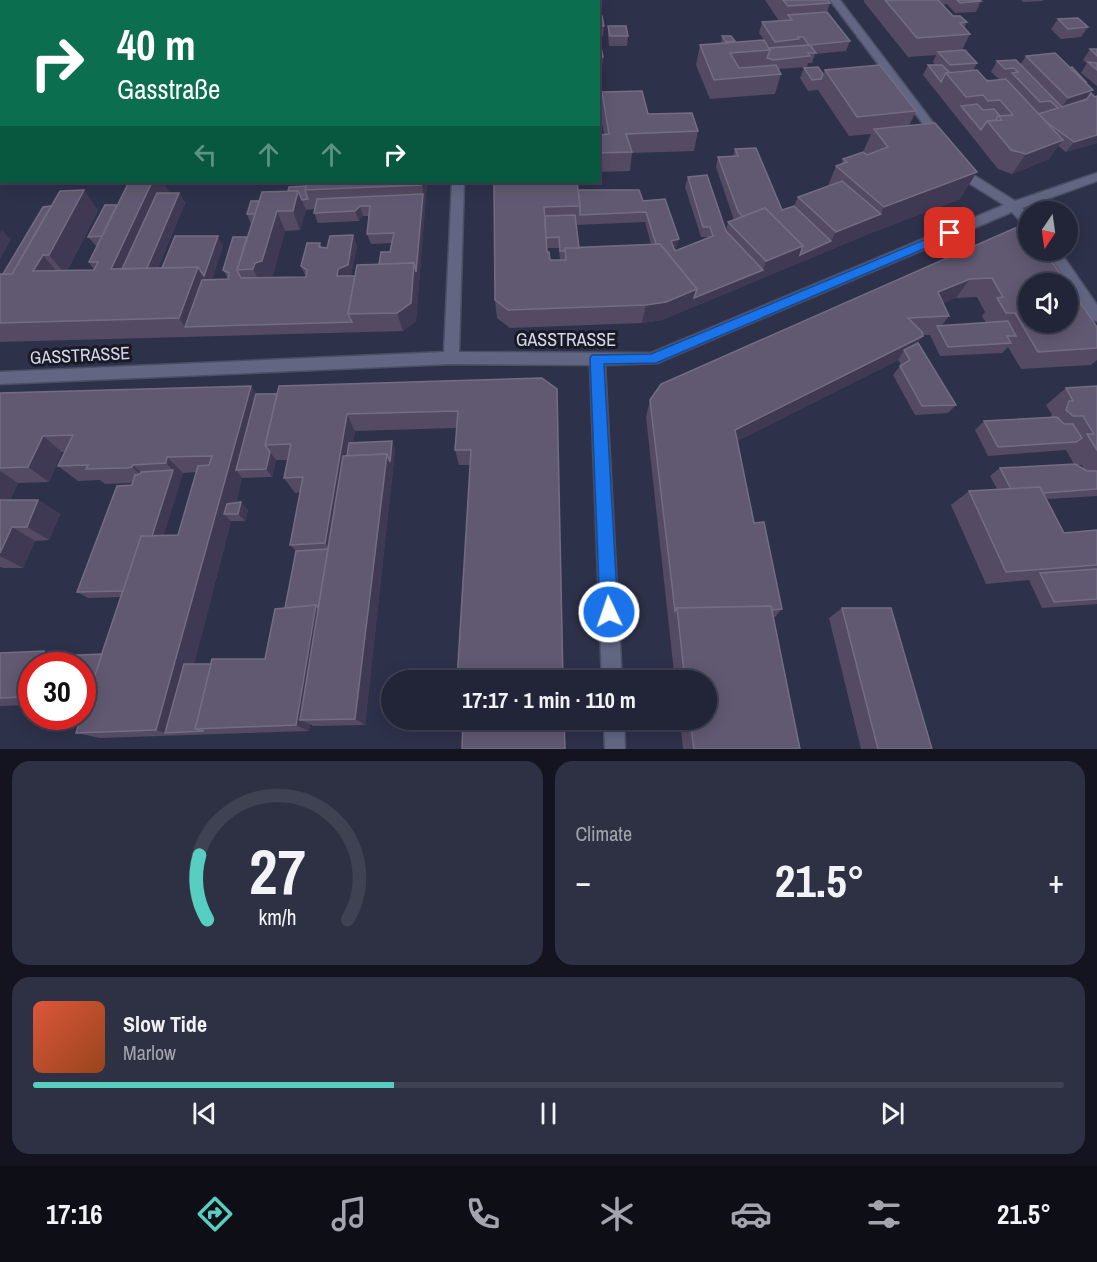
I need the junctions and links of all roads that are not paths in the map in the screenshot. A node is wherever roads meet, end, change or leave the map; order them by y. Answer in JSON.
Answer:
{"nodes":[{"id":1,"x":835,"y":0,"type":"edge"},
{"id":2,"x":1097,"y":177,"type":"edge"},
{"id":3,"x":458,"y":183,"type":"edge"},
{"id":4,"x":1014,"y":206,"type":"junction"},
{"id":5,"x":1018,"y":211,"type":"edge"},
{"id":6,"x":1060,"y":261,"type":"edge"},
{"id":7,"x":1097,"y":315,"type":"edge"},
{"id":8,"x":451,"y":358,"type":"junction"},
{"id":9,"x":597,"y":358,"type":"junction"},
{"id":10,"x":0,"y":378,"type":"edge"},
{"id":11,"x":611,"y":670,"type":"edge"},
{"id":12,"x":614,"y":730,"type":"edge"},
{"id":13,"x":615,"y":749,"type":"edge"}],
"edges":[{"from":1,"to":4,"type":"street"},
{"from":2,"to":4,"type":"street","name":"GASSTRASSE"},
{"from":3,"to":8,"type":"street"},
{"from":4,"to":5,"type":"street"},
{"from":4,"to":9,"type":"street","name":"GASSTRASSE"},
{"from":6,"to":7,"type":"street"},
{"from":8,"to":9,"type":"street","name":"GASSTRASSE"},
{"from":8,"to":10,"type":"street","name":"GASSTRASSE"},
{"from":9,"to":11,"type":"street"},
{"from":12,"to":13,"type":"street"}]}
